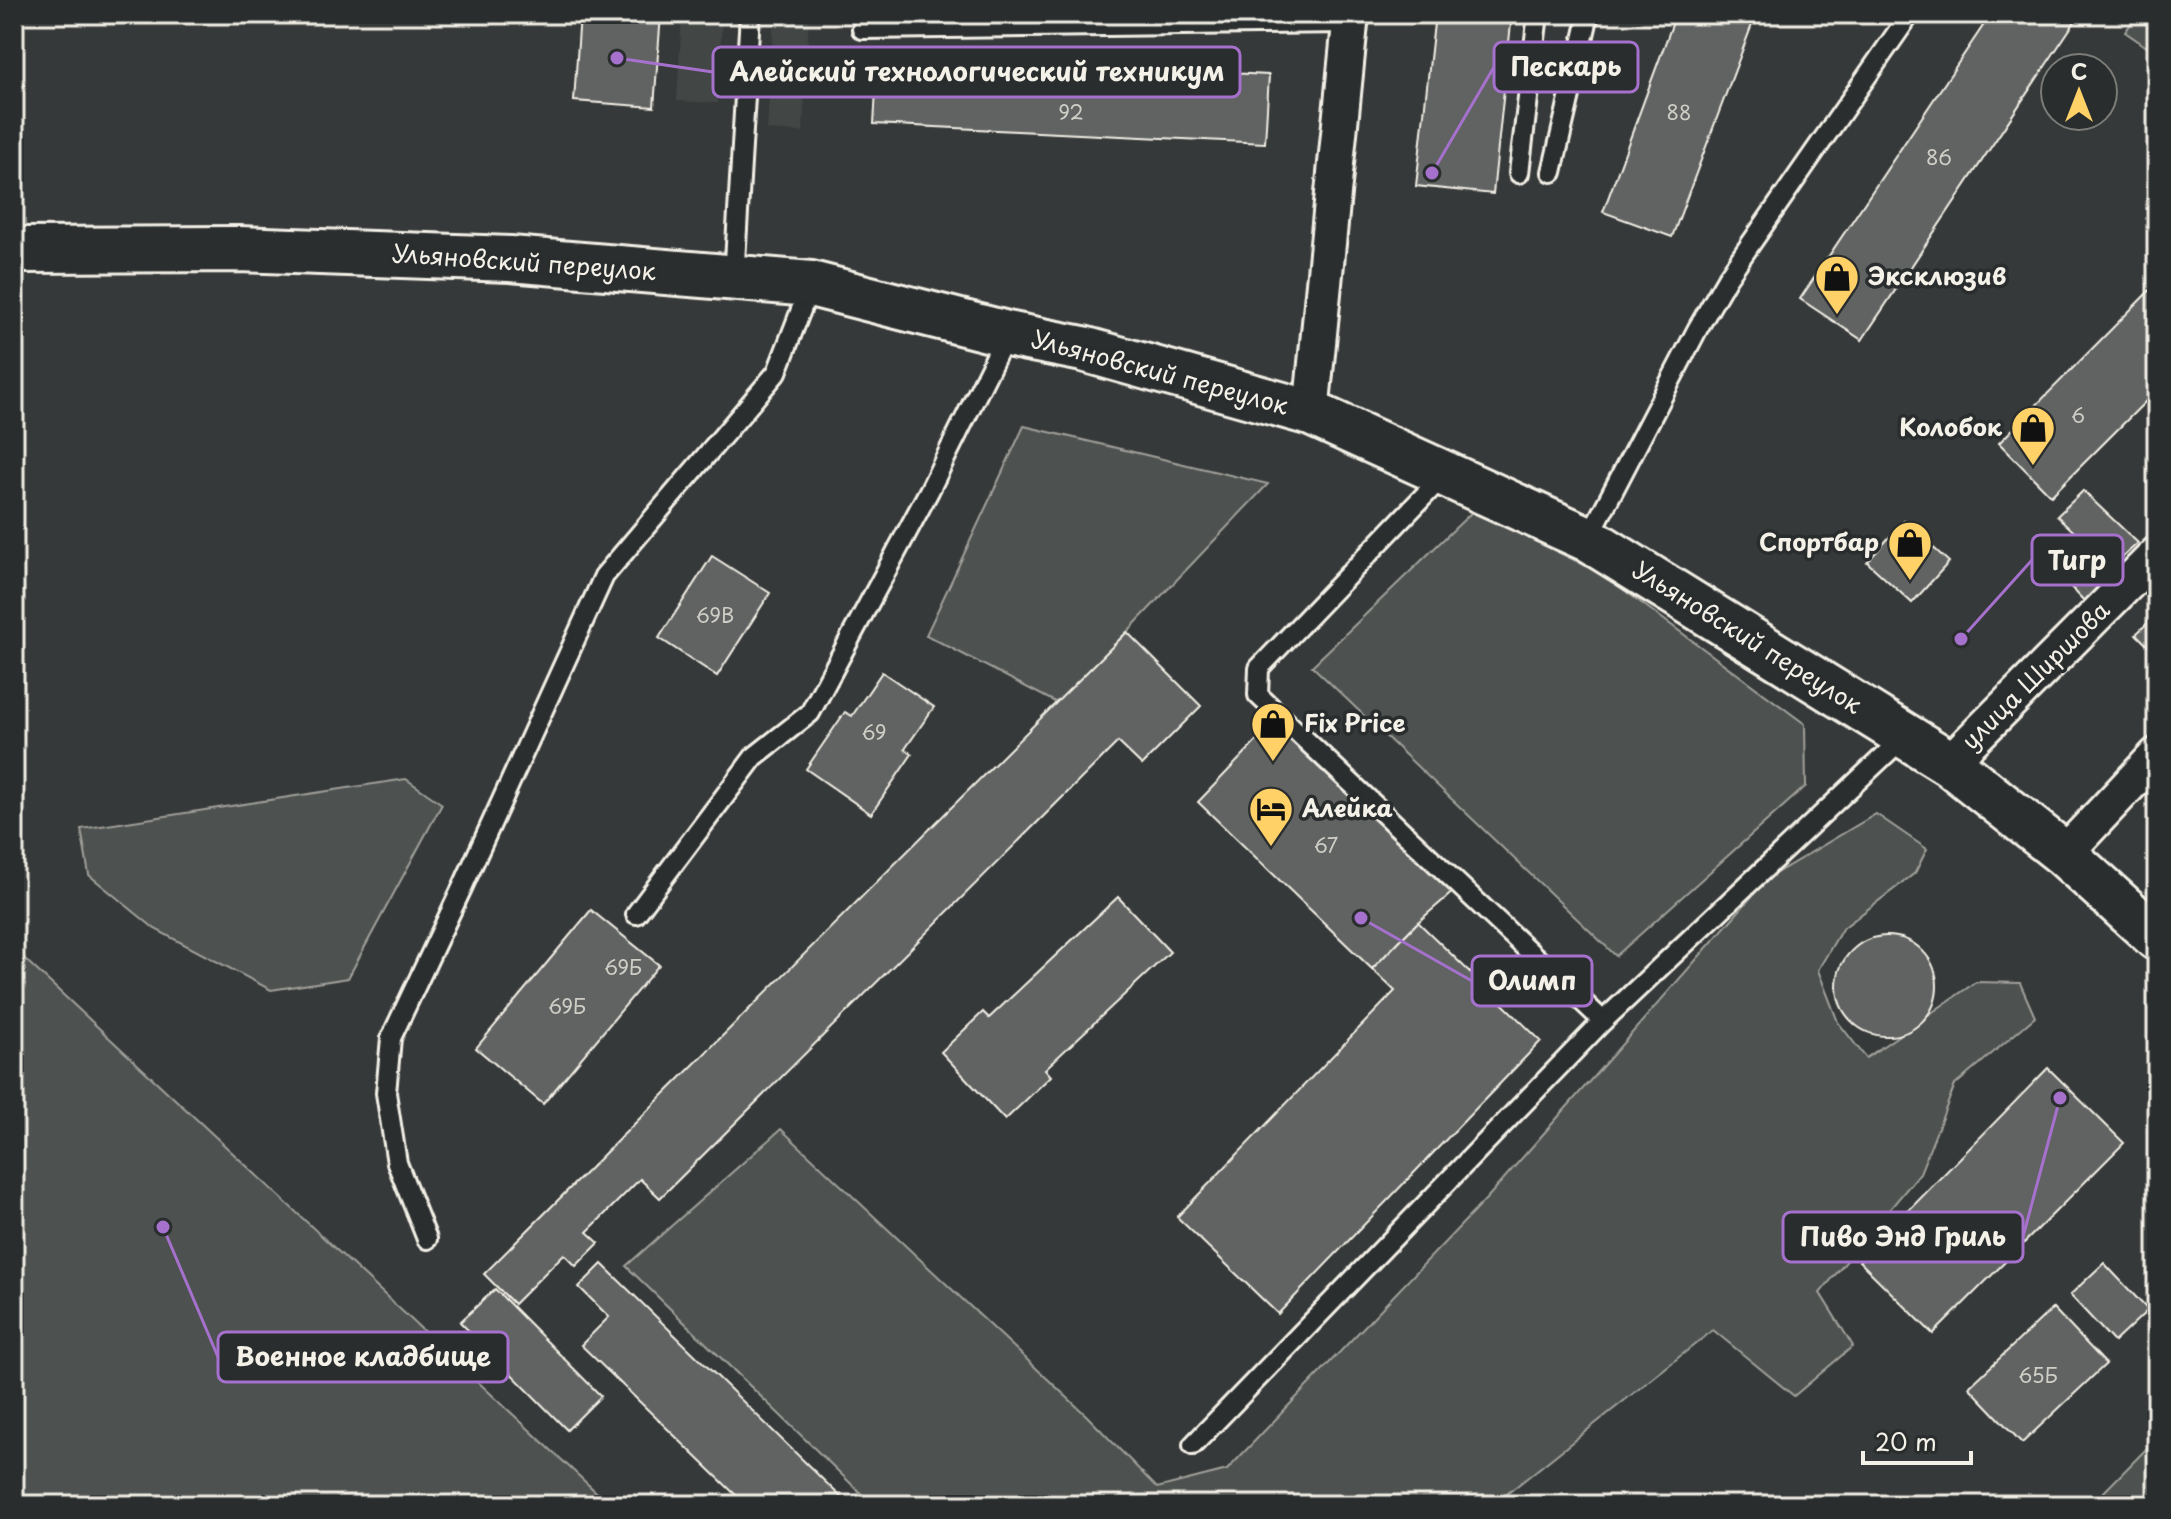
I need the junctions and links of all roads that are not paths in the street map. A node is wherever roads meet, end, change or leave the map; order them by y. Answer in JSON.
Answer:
{"nodes":[{"id":1,"x":750,"y":14,"type":"edge"},
{"id":2,"x":1538,"y":14,"type":"edge"},
{"id":3,"x":1589,"y":14,"type":"edge"},
{"id":4,"x":1910,"y":14,"type":"edge"},
{"id":5,"x":1351,"y":19,"type":"edge"},
{"id":6,"x":862,"y":29,"type":"dead end"},
{"id":7,"x":1552,"y":172,"type":"dead end"},
{"id":8,"x":1519,"y":173,"type":"dead end"},
{"id":9,"x":14,"y":250,"type":"edge"},
{"id":10,"x":734,"y":278,"type":"junction"},
{"id":11,"x":811,"y":284,"type":"junction"},
{"id":12,"x":1007,"y":334,"type":"junction"},
{"id":13,"x":1311,"y":413,"type":"junction"},
{"id":14,"x":1445,"y":474,"type":"junction"},
{"id":15,"x":1588,"y":539,"type":"junction"},
{"id":16,"x":2157,"y":554,"type":"edge"},
{"id":17,"x":1904,"y":737,"type":"junction"},
{"id":18,"x":2157,"y":755,"type":"edge"},
{"id":19,"x":1949,"y":763,"type":"junction"},
{"id":20,"x":2064,"y":854,"type":"junction"},
{"id":21,"x":636,"y":914,"type":"dead end"},
{"id":22,"x":2157,"y":938,"type":"edge"},
{"id":23,"x":1603,"y":1021,"type":"junction"},
{"id":24,"x":427,"y":1239,"type":"dead end"},
{"id":25,"x":1193,"y":1445,"type":"dead end"}],
"edges":[{"from":1,"to":10,"type":"lane"},
{"from":2,"to":8,"type":"lane"},
{"from":3,"to":7,"type":"lane"},
{"from":4,"to":15,"type":"lane"},
{"from":5,"to":6,"type":"lane"},
{"from":5,"to":13,"type":"street"},
{"from":9,"to":10,"type":"main road","name":"Ульяновский переулок"},
{"from":10,"to":11,"type":"main road","name":"Ульяновский переулок"},
{"from":11,"to":12,"type":"main road","name":"Ульяновский переулок"},
{"from":11,"to":24,"type":"lane"},
{"from":12,"to":13,"type":"main road","name":"Ульяновский переулок"},
{"from":12,"to":21,"type":"lane"},
{"from":13,"to":14,"type":"main road","name":"Ульяновский переулок"},
{"from":14,"to":15,"type":"main road","name":"Ульяновский переулок"},
{"from":14,"to":23,"type":"lane"},
{"from":15,"to":17,"type":"main road","name":"Ульяновский переулок"},
{"from":16,"to":19,"type":"street","name":"улица Ширшова"},
{"from":17,"to":19,"type":"main road","name":"Ульяновский переулок"},
{"from":17,"to":23,"type":"lane"},
{"from":18,"to":20,"type":"street"},
{"from":19,"to":20,"type":"main road","name":"Ульяновский переулок"},
{"from":20,"to":22,"type":"main road","name":"Ульяновский переулок"},
{"from":23,"to":25,"type":"lane"}]}
